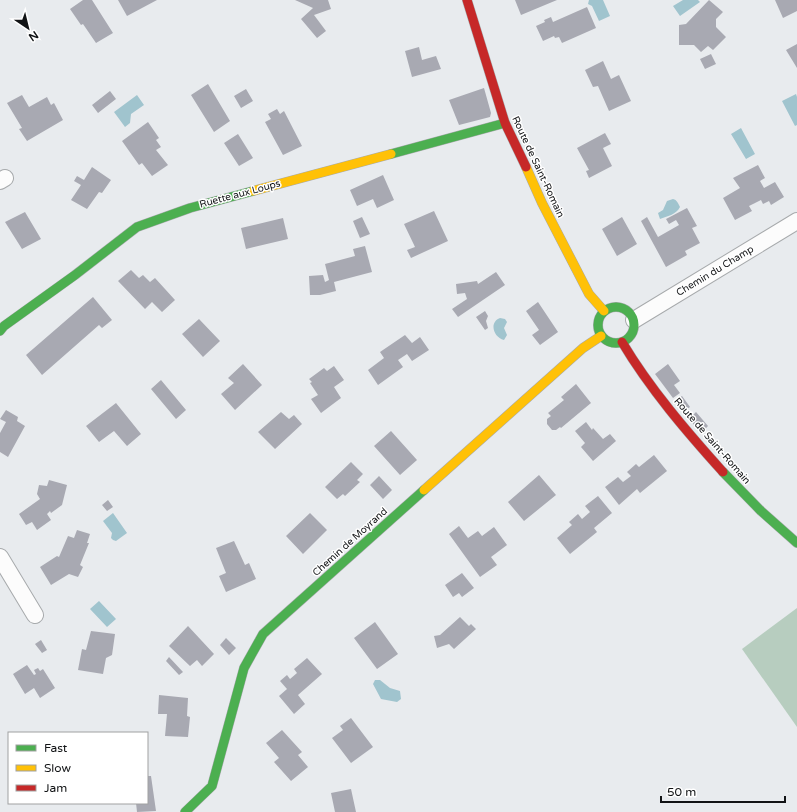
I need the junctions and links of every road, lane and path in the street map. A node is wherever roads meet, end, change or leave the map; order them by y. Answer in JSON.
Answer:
{"nodes":[{"id":1,"x":467,"y":0,"type":"edge"},
{"id":2,"x":505,"y":123,"type":"junction"},
{"id":3,"x":797,"y":221,"type":"edge"},
{"id":4,"x":604,"y":311,"type":"junction"},
{"id":5,"x":634,"y":320,"type":"junction"},
{"id":6,"x":1,"y":325,"type":"edge"},
{"id":7,"x":601,"y":336,"type":"junction"},
{"id":8,"x":622,"y":342,"type":"junction"},
{"id":9,"x":797,"y":543,"type":"edge"},
{"id":10,"x":0,"y":557,"type":"edge"},
{"id":11,"x":34,"y":615,"type":"dead end"},
{"id":12,"x":185,"y":812,"type":"edge"}],
"edges":[{"from":1,"to":2,"type":"street","name":"Route de Saint-Romain"},
{"from":2,"to":4,"type":"street","name":"Route de Saint-Romain"},
{"from":2,"to":6,"type":"street","name":"Ruette aux Loups"},
{"from":3,"to":5,"type":"street","name":"Chemin du Champ"},
{"from":4,"to":5,"type":"street"},
{"from":4,"to":7,"type":"street"},
{"from":5,"to":8,"type":"street"},
{"from":7,"to":8,"type":"street"},
{"from":7,"to":12,"type":"street","name":"Chemin de Moyrand"},
{"from":8,"to":9,"type":"street","name":"Route de Saint-Romain"},
{"from":10,"to":11,"type":"street"}]}
